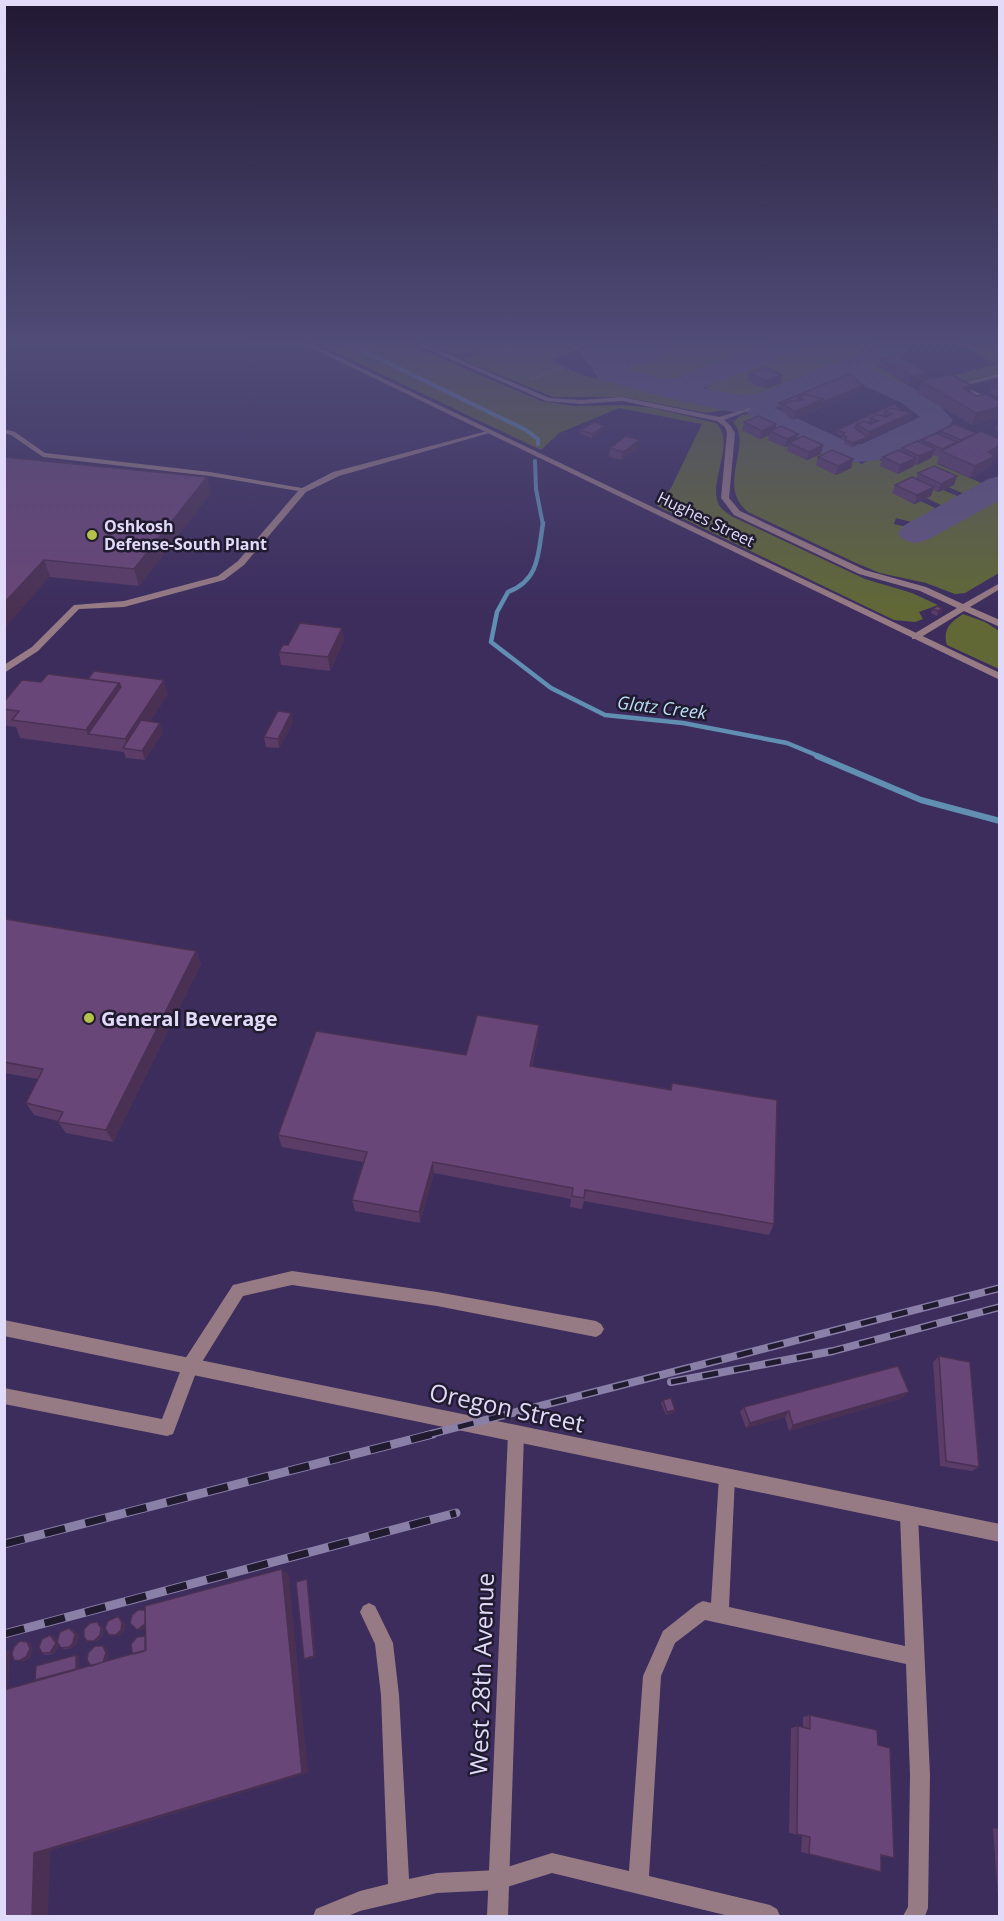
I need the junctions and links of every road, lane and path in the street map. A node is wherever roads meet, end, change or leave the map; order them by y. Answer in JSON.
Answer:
{"nodes":[{"id":1,"x":7,"y":432,"type":"edge"},
{"id":2,"x":489,"y":432,"type":"joint"},
{"id":3,"x":730,"y":432,"type":"edge"},
{"id":4,"x":303,"y":490,"type":"junction"},
{"id":5,"x":999,"y":585,"type":"edge"},
{"id":6,"x":964,"y":607,"type":"junction"},
{"id":7,"x":999,"y":624,"type":"edge"},
{"id":8,"x":915,"y":637,"type":"junction"},
{"id":9,"x":4,"y":670,"type":"edge"},
{"id":10,"x":999,"y":677,"type":"edge"},
{"id":11,"x":4,"y":1328,"type":"edge"},
{"id":12,"x":597,"y":1329,"type":"dead end"},
{"id":13,"x":191,"y":1365,"type":"junction"},
{"id":14,"x":4,"y":1396,"type":"edge"},
{"id":15,"x":516,"y":1434,"type":"junction"},
{"id":16,"x":727,"y":1477,"type":"junction"},
{"id":17,"x":909,"y":1515,"type":"junction"},
{"id":18,"x":999,"y":1533,"type":"edge"},
{"id":19,"x":369,"y":1612,"type":"dead end"},
{"id":20,"x":720,"y":1613,"type":"junction"},
{"id":21,"x":915,"y":1657,"type":"junction"},
{"id":22,"x":498,"y":1880,"type":"junction"},
{"id":23,"x":638,"y":1884,"type":"junction"},
{"id":24,"x":399,"y":1892,"type":"junction"},
{"id":25,"x":323,"y":1917,"type":"edge"},
{"id":26,"x":497,"y":1917,"type":"edge"},
{"id":27,"x":770,"y":1917,"type":"edge"},
{"id":28,"x":914,"y":1917,"type":"edge"}],
"edges":[{"from":1,"to":4,"type":"street"},
{"from":2,"to":4,"type":"street"},
{"from":2,"to":8,"type":"street","name":"Hughes Street"},
{"from":3,"to":6,"type":"street"},
{"from":4,"to":9,"type":"street"},
{"from":5,"to":6,"type":"street"},
{"from":6,"to":7,"type":"street"},
{"from":6,"to":8,"type":"street"},
{"from":8,"to":10,"type":"street","name":"Hughes Street"},
{"from":11,"to":13,"type":"street","name":"Oregon Street"},
{"from":12,"to":13,"type":"street"},
{"from":13,"to":14,"type":"street"},
{"from":13,"to":15,"type":"street","name":"Oregon Street"},
{"from":15,"to":16,"type":"street","name":"Oregon Street"},
{"from":15,"to":22,"type":"street","name":"West 28th Avenue"},
{"from":16,"to":17,"type":"street","name":"Oregon Street"},
{"from":16,"to":20,"type":"street"},
{"from":17,"to":18,"type":"street","name":"Oregon Street"},
{"from":17,"to":21,"type":"street"},
{"from":19,"to":24,"type":"street"},
{"from":20,"to":21,"type":"street"},
{"from":20,"to":23,"type":"street"},
{"from":21,"to":28,"type":"street"},
{"from":22,"to":23,"type":"street"},
{"from":22,"to":24,"type":"street"},
{"from":22,"to":26,"type":"street","name":"West 28th Avenue"},
{"from":23,"to":27,"type":"street"},
{"from":24,"to":25,"type":"street"}]}
